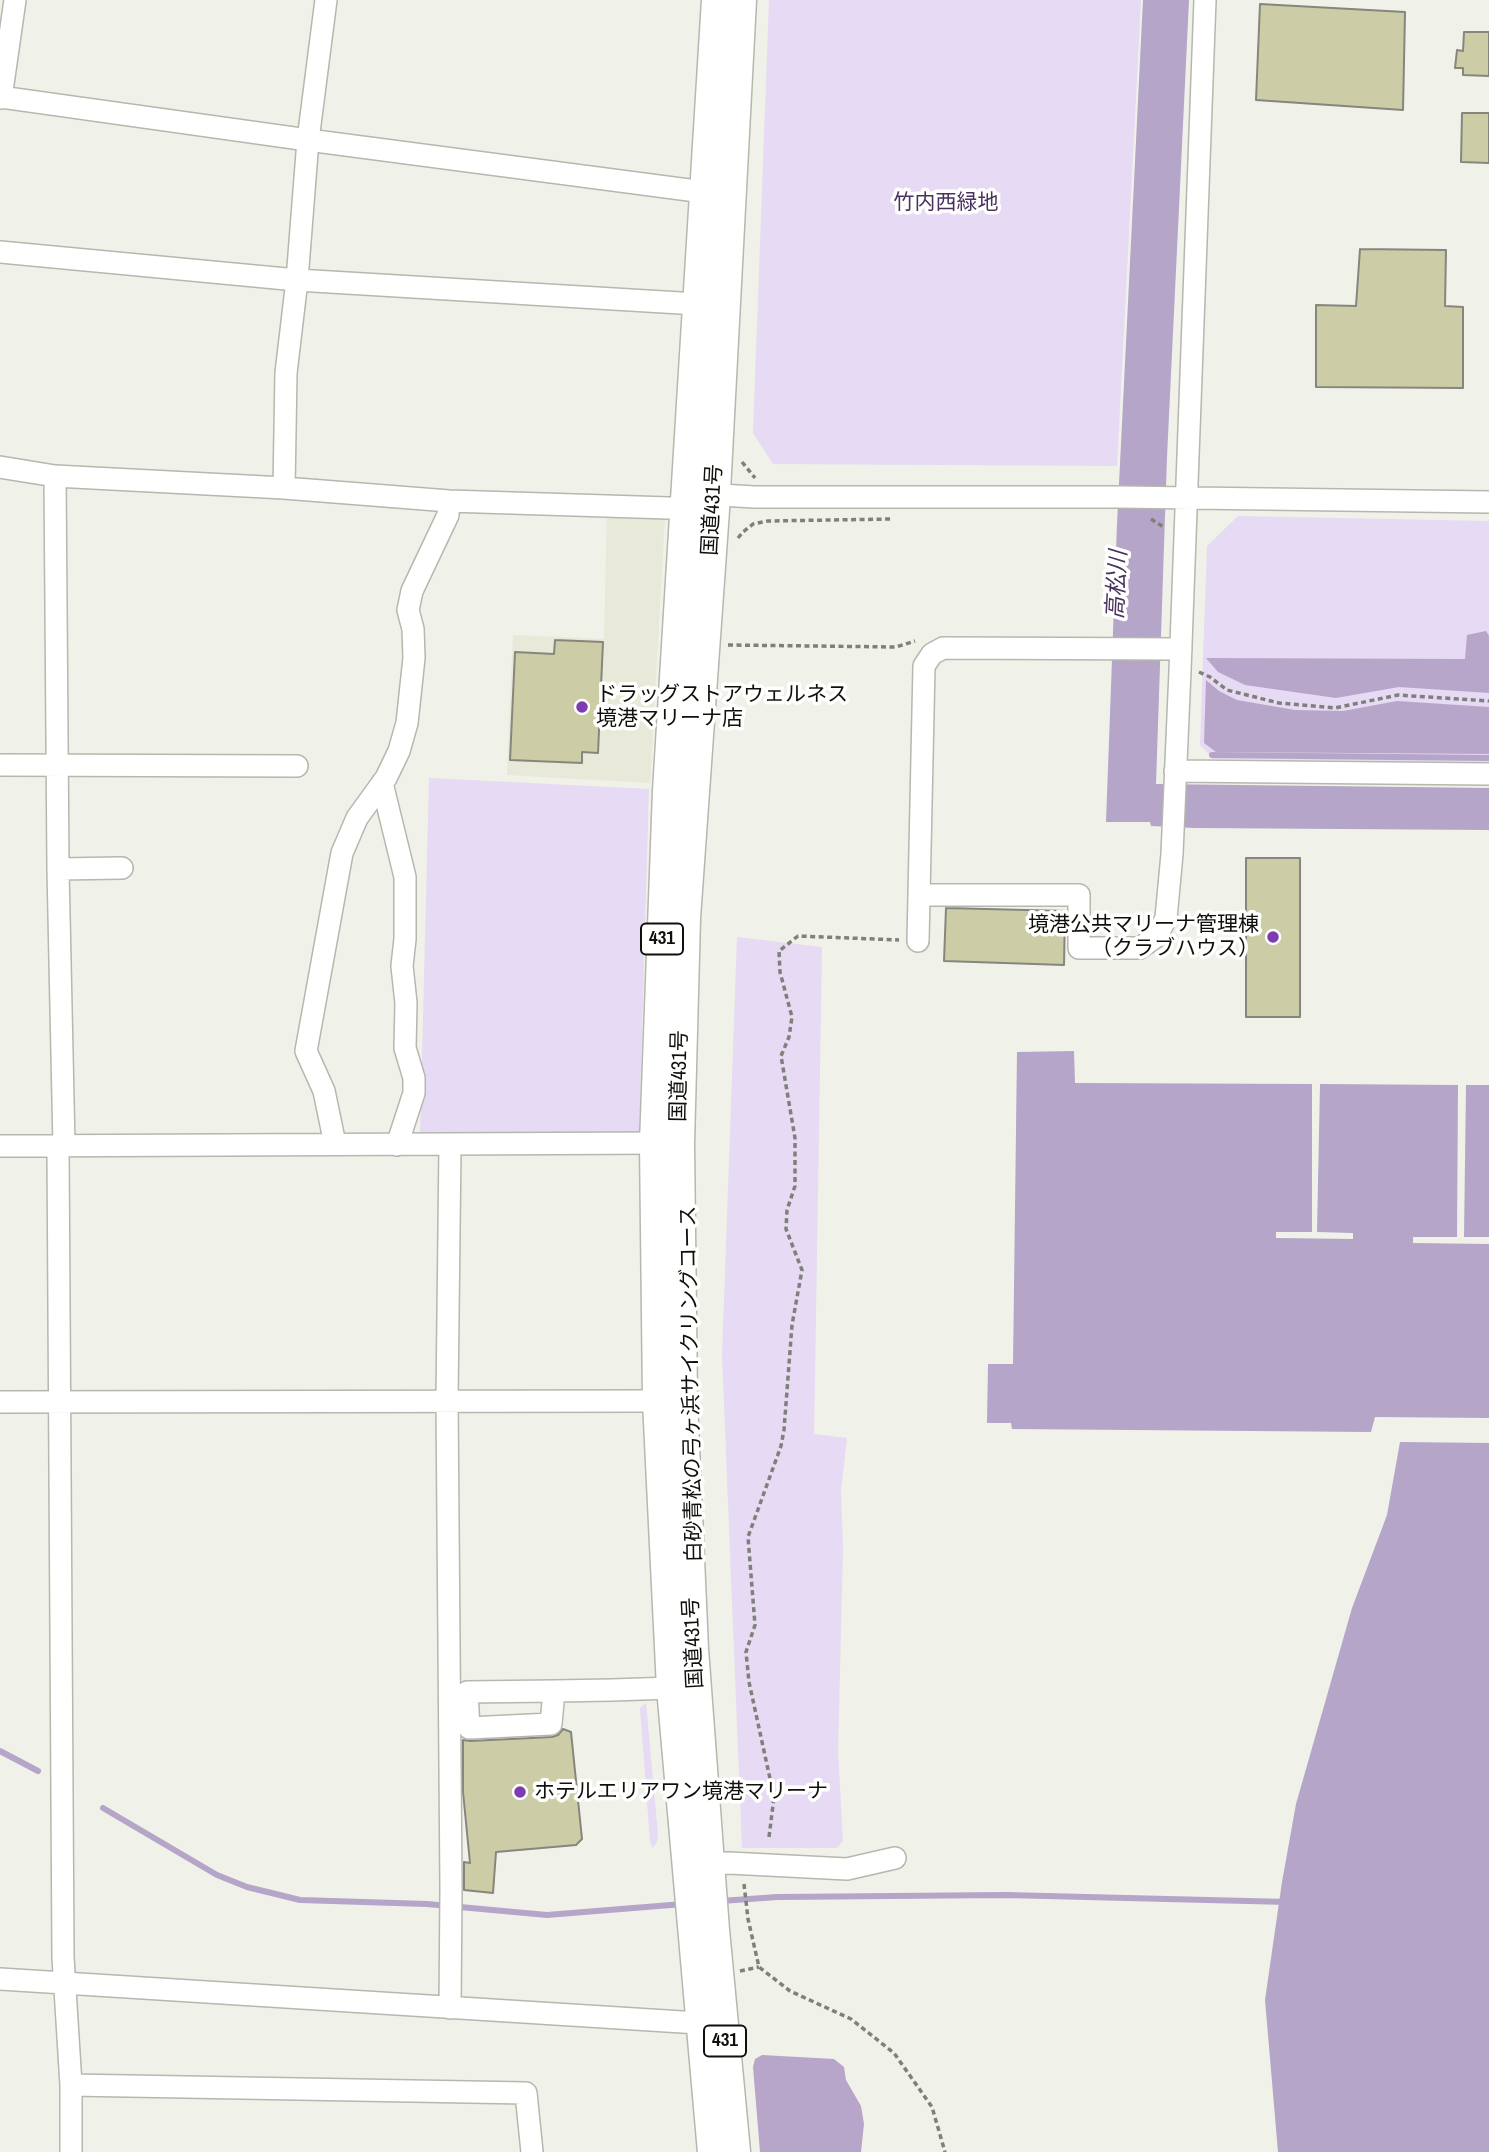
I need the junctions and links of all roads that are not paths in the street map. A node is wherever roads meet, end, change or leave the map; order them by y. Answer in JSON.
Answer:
{"nodes":[{"id":1,"x":15,"y":0,"type":"edge"},
{"id":2,"x":326,"y":0,"type":"edge"},
{"id":3,"x":717,"y":0,"type":"edge"},
{"id":4,"x":741,"y":0,"type":"edge"},
{"id":5,"x":1205,"y":0,"type":"edge"},
{"id":6,"x":1,"y":98,"type":"edge"},
{"id":7,"x":308,"y":140,"type":"junction"},
{"id":8,"x":704,"y":192,"type":"junction"},
{"id":9,"x":0,"y":252,"type":"edge"},
{"id":10,"x":297,"y":279,"type":"junction"},
{"id":11,"x":697,"y":304,"type":"junction"},
{"id":12,"x":0,"y":467,"type":"edge"},
{"id":13,"x":55,"y":476,"type":"junction"},
{"id":14,"x":284,"y":488,"type":"junction"},
{"id":15,"x":1176,"y":498,"type":"junction"},
{"id":16,"x":449,"y":501,"type":"junction"},
{"id":17,"x":700,"y":501,"type":"junction"},
{"id":18,"x":1489,"y":502,"type":"edge"},
{"id":19,"x":1170,"y":649,"type":"junction"},
{"id":20,"x":58,"y":764,"type":"junction"},
{"id":21,"x":0,"y":765,"type":"edge"},
{"id":22,"x":297,"y":766,"type":"dead end"},
{"id":23,"x":1489,"y":774,"type":"edge"},
{"id":24,"x":1175,"y":776,"type":"junction"},
{"id":25,"x":382,"y":783,"type":"junction"},
{"id":26,"x":121,"y":868,"type":"dead end"},
{"id":27,"x":58,"y":869,"type":"junction"},
{"id":28,"x":920,"y":895,"type":"junction"},
{"id":29,"x":918,"y":941,"type":"road end"},
{"id":30,"x":667,"y":1143,"type":"junction"},
{"id":31,"x":335,"y":1144,"type":"junction"},
{"id":32,"x":397,"y":1145,"type":"junction"},
{"id":33,"x":0,"y":1146,"type":"edge"},
{"id":34,"x":61,"y":1146,"type":"junction"},
{"id":35,"x":450,"y":1146,"type":"junction"},
{"id":36,"x":447,"y":1400,"type":"junction"},
{"id":37,"x":61,"y":1401,"type":"junction"},
{"id":38,"x":658,"y":1401,"type":"junction"},
{"id":39,"x":0,"y":1402,"type":"edge"},
{"id":40,"x":672,"y":1688,"type":"junction"},
{"id":41,"x":554,"y":1690,"type":"dead end"},
{"id":42,"x":895,"y":1858,"type":"dead end"},
{"id":43,"x":709,"y":1871,"type":"junction"},
{"id":44,"x":0,"y":1979,"type":"edge"},
{"id":45,"x":66,"y":1984,"type":"junction"},
{"id":46,"x":450,"y":2008,"type":"junction"},
{"id":47,"x":712,"y":2024,"type":"junction"},
{"id":48,"x":71,"y":2085,"type":"junction"},
{"id":49,"x":71,"y":2152,"type":"edge"},
{"id":50,"x":532,"y":2152,"type":"edge"},
{"id":51,"x":713,"y":2152,"type":"edge"},
{"id":52,"x":735,"y":2152,"type":"edge"}],
"edges":[{"from":1,"to":6,"type":"street"},
{"from":2,"to":7,"type":"street"},
{"from":3,"to":8,"type":"highway","name":"国道431号","number":"431"},
{"from":4,"to":17,"type":"highway","name":"国道431号","number":"431"},
{"from":5,"to":15,"type":"street"},
{"from":6,"to":7,"type":"street"},
{"from":7,"to":8,"type":"street"},
{"from":7,"to":10,"type":"street"},
{"from":8,"to":11,"type":"highway","name":"国道431号","number":"431"},
{"from":9,"to":10,"type":"street"},
{"from":10,"to":11,"type":"street"},
{"from":10,"to":14,"type":"street"},
{"from":11,"to":17,"type":"highway","name":"国道431号","number":"431"},
{"from":12,"to":13,"type":"street"},
{"from":13,"to":14,"type":"street"},
{"from":13,"to":20,"type":"street"},
{"from":14,"to":16,"type":"street"},
{"from":15,"to":17,"type":"street"},
{"from":15,"to":18,"type":"street"},
{"from":15,"to":19,"type":"street"},
{"from":16,"to":17,"type":"street"},
{"from":16,"to":25,"type":"street"},
{"from":17,"to":30,"type":"highway","name":"国道431号","number":"431"},
{"from":19,"to":24,"type":"street"},
{"from":19,"to":28,"type":"street"},
{"from":20,"to":21,"type":"street"},
{"from":20,"to":22,"type":"street"},
{"from":20,"to":27,"type":"street"},
{"from":23,"to":24,"type":"street"},
{"from":24,"to":28,"type":"street"},
{"from":25,"to":31,"type":"street"},
{"from":25,"to":32,"type":"street"},
{"from":26,"to":27,"type":"street"},
{"from":27,"to":34,"type":"street"},
{"from":28,"to":29,"type":"street"},
{"from":30,"to":35,"type":"street"},
{"from":30,"to":38,"type":"highway","name":"国道431号","number":"431"},
{"from":30,"to":43,"type":"highway","name":"国道431号","number":"431"},
{"from":31,"to":32,"type":"street"},
{"from":31,"to":34,"type":"street"},
{"from":32,"to":35,"type":"street"},
{"from":33,"to":34,"type":"street"},
{"from":34,"to":37,"type":"street"},
{"from":35,"to":36,"type":"street"},
{"from":36,"to":37,"type":"street"},
{"from":36,"to":38,"type":"street"},
{"from":36,"to":46,"type":"street"},
{"from":37,"to":39,"type":"street"},
{"from":37,"to":45,"type":"street"},
{"from":38,"to":40,"type":"highway","name":"国道431号","number":"431"},
{"from":40,"to":41,"type":"street"},
{"from":40,"to":43,"type":"highway","name":"国道431号","number":"431"},
{"from":42,"to":43,"type":"street"},
{"from":43,"to":47,"type":"highway","name":"国道431号","number":"431"},
{"from":44,"to":45,"type":"street"},
{"from":45,"to":46,"type":"street"},
{"from":45,"to":48,"type":"street"},
{"from":46,"to":47,"type":"street"},
{"from":47,"to":51,"type":"highway","name":"国道431号","number":"431"},
{"from":47,"to":52,"type":"highway","name":"国道431号","number":"431"},
{"from":48,"to":49,"type":"street"},
{"from":48,"to":50,"type":"street"}]}
